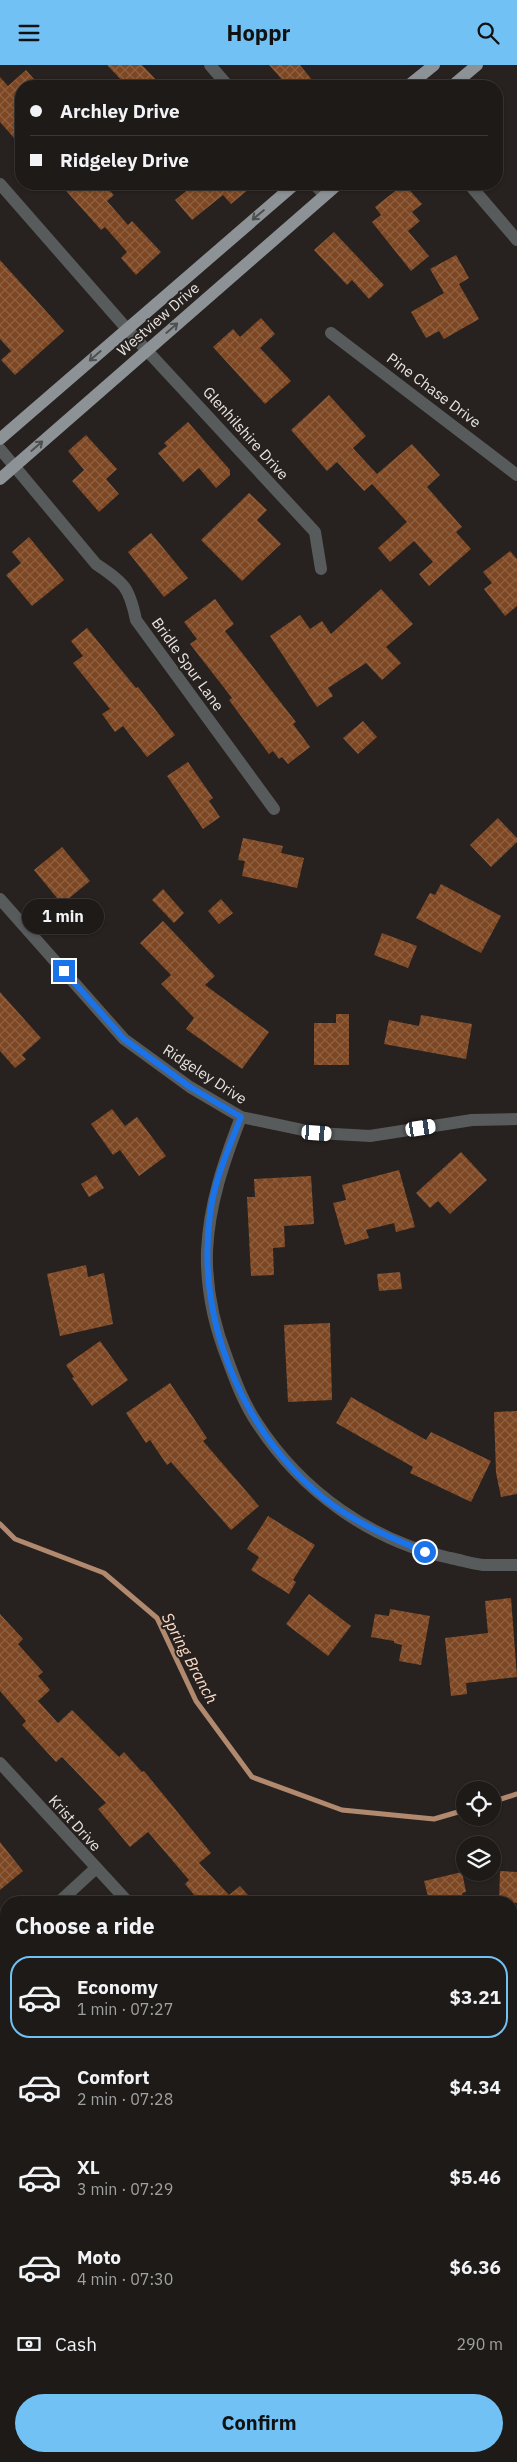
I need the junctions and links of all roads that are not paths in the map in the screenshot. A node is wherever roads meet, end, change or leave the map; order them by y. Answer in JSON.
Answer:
{"nodes":[{"id":1,"x":210,"y":65,"type":"edge"},
{"id":2,"x":434,"y":65,"type":"edge"},
{"id":3,"x":477,"y":65,"type":"edge"},
{"id":4,"x":223,"y":80,"type":"edge"},
{"id":5,"x":415,"y":80,"type":"edge"},
{"id":6,"x":459,"y":80,"type":"edge"},
{"id":7,"x":0,"y":184,"type":"edge"},
{"id":8,"x":288,"y":190,"type":"edge"},
{"id":9,"x":320,"y":190,"type":"edge"},
{"id":10,"x":331,"y":190,"type":"edge"},
{"id":11,"x":475,"y":190,"type":"edge"},
{"id":12,"x":325,"y":195,"type":"junction"},
{"id":13,"x":516,"y":242,"type":"edge"},
{"id":14,"x":127,"y":329,"type":"junction"},
{"id":15,"x":331,"y":333,"type":"dead end"},
{"id":16,"x":147,"y":349,"type":"junction"},
{"id":17,"x":0,"y":439,"type":"edge"},
{"id":18,"x":0,"y":449,"type":"edge"},
{"id":19,"x":14,"y":467,"type":"junction"},
{"id":20,"x":517,"y":475,"type":"edge"},
{"id":21,"x":0,"y":479,"type":"edge"},
{"id":22,"x":321,"y":569,"type":"dead end"},
{"id":23,"x":274,"y":809,"type":"dead end"},
{"id":24,"x":0,"y":899,"type":"edge"},
{"id":25,"x":241,"y":1117,"type":"junction"},
{"id":26,"x":517,"y":1119,"type":"edge"},
{"id":27,"x":517,"y":1565,"type":"edge"},
{"id":28,"x":0,"y":1763,"type":"edge"},
{"id":29,"x":96,"y":1869,"type":"junction"},
{"id":30,"x":66,"y":1896,"type":"edge"},
{"id":31,"x":121,"y":1896,"type":"edge"}],
"edges":[{"from":1,"to":4,"type":"street"},
{"from":2,"to":5,"type":"main road"},
{"from":3,"to":6,"type":"main road"},
{"from":7,"to":14,"type":"street"},
{"from":8,"to":14,"type":"main road","name":"Westview Drive","one_way":true},
{"from":9,"to":12,"type":"street"},
{"from":10,"to":12,"type":"main road","name":"Westview Drive"},
{"from":11,"to":13,"type":"street"},
{"from":16,"to":12,"type":"main road","name":"Westview Drive","one_way":true},
{"from":14,"to":16,"type":"street","name":"Glenhilshire Drive"},
{"from":14,"to":17,"type":"main road","name":"Westview Drive","one_way":true},
{"from":15,"to":20,"type":"street","name":"Pine Chase Drive"},
{"from":19,"to":16,"type":"main road","name":"Westview Drive","one_way":true},
{"from":16,"to":22,"type":"street","name":"Glenhilshire Drive"},
{"from":18,"to":19,"type":"street","name":"Bridle Spur Lane"},
{"from":19,"to":21,"type":"main road","name":"Westview Drive"},
{"from":19,"to":23,"type":"street","name":"Bridle Spur Lane"},
{"from":24,"to":25,"type":"street","name":"Ridgeley Drive"},
{"from":25,"to":26,"type":"street","name":"Ridgeley Drive"},
{"from":25,"to":27,"type":"street"},
{"from":28,"to":29,"type":"street","name":"Krist Drive"},
{"from":29,"to":30,"type":"street"},
{"from":29,"to":31,"type":"street","name":"Krist Drive"}]}
